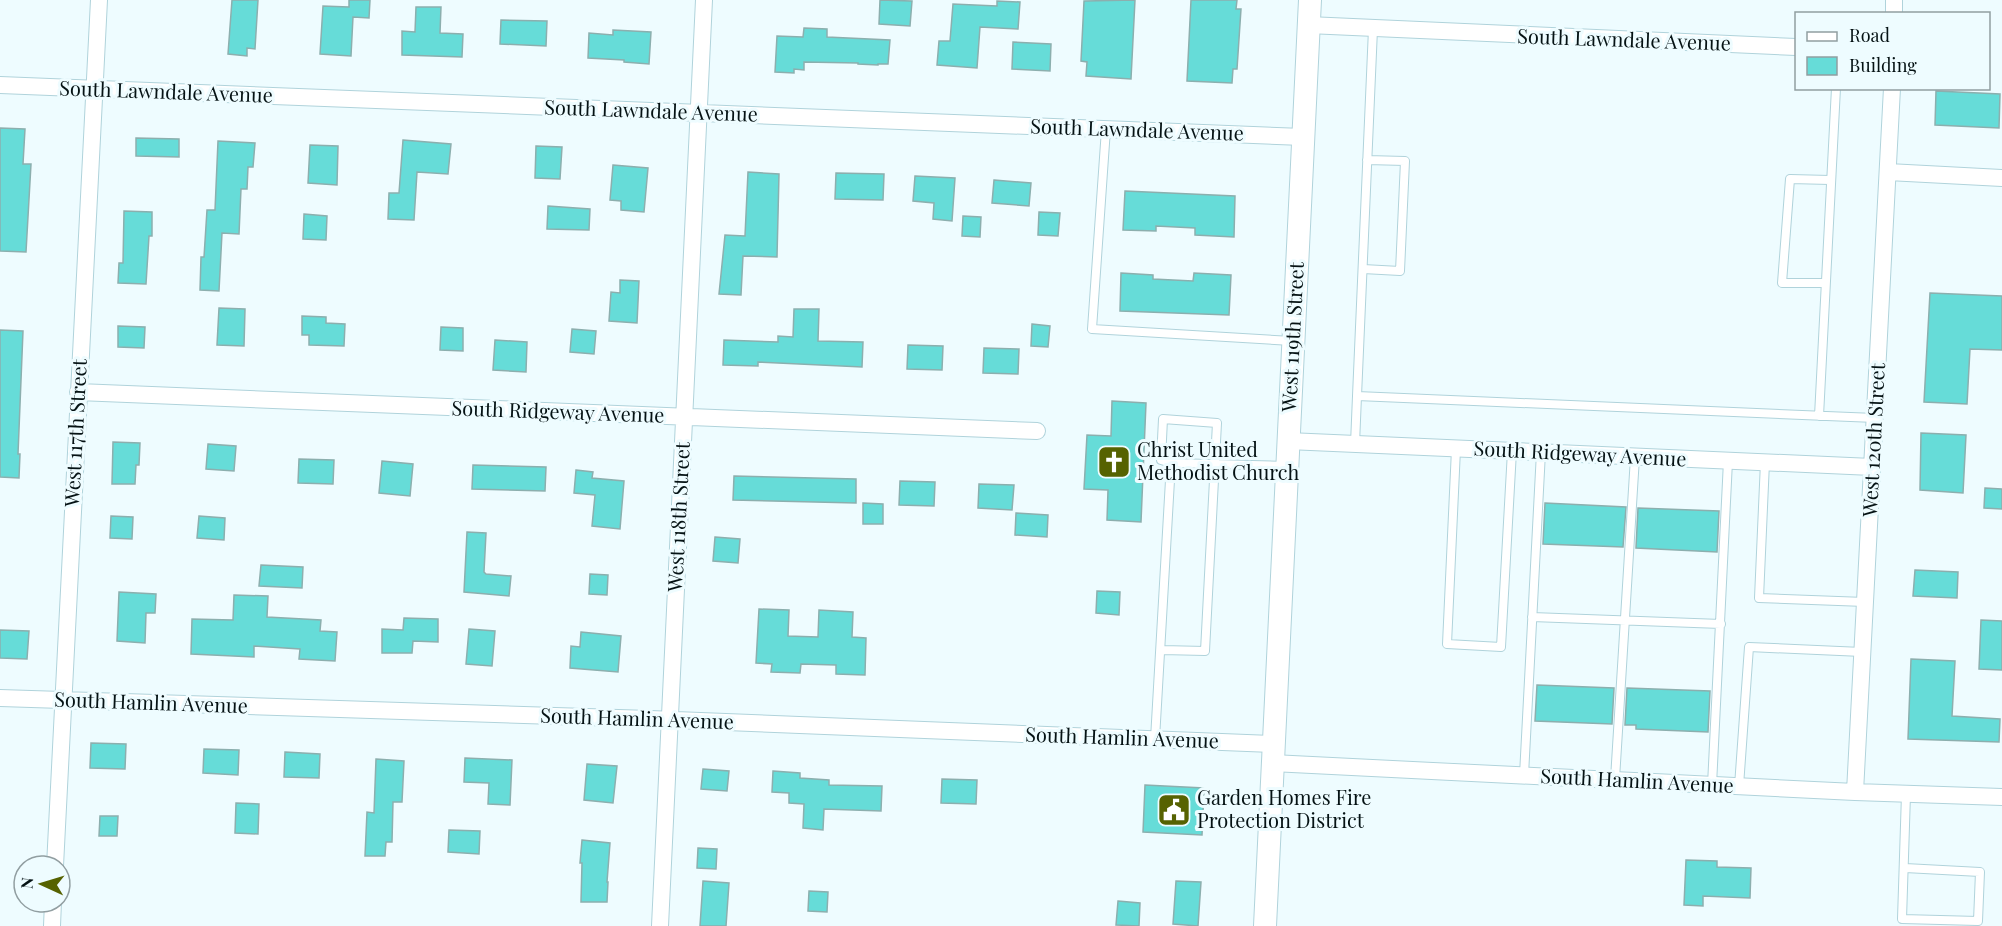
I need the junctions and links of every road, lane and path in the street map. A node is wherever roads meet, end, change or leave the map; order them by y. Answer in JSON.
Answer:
{"nodes":[{"id":1,"x":99,"y":0,"type":"edge"},
{"id":2,"x":704,"y":0,"type":"edge"},
{"id":3,"x":1310,"y":0,"type":"edge"},
{"id":4,"x":1308,"y":25,"type":"junction"},
{"id":5,"x":1373,"y":29,"type":"junction"},
{"id":6,"x":1795,"y":47,"type":"edge"},
{"id":7,"x":0,"y":85,"type":"edge"},
{"id":8,"x":94,"y":89,"type":"junction"},
{"id":9,"x":1836,"y":90,"type":"edge"},
{"id":10,"x":1892,"y":90,"type":"edge"},
{"id":11,"x":698,"y":113,"type":"junction"},
{"id":12,"x":1106,"y":129,"type":"junction"},
{"id":13,"x":1303,"y":136,"type":"junction"},
{"id":14,"x":1367,"y":159,"type":"junction"},
{"id":15,"x":1888,"y":172,"type":"junction"},
{"id":16,"x":2002,"y":178,"type":"edge"},
{"id":17,"x":1830,"y":180,"type":"junction"},
{"id":18,"x":1363,"y":269,"type":"junction"},
{"id":19,"x":1824,"y":283,"type":"junction"},
{"id":20,"x":1293,"y":341,"type":"junction"},
{"id":21,"x":78,"y":392,"type":"junction"},
{"id":22,"x":1357,"y":396,"type":"junction"},
{"id":23,"x":1819,"y":416,"type":"junction"},
{"id":24,"x":684,"y":418,"type":"junction"},
{"id":25,"x":1875,"y":418,"type":"junction"},
{"id":26,"x":1037,"y":431,"type":"dead end"},
{"id":27,"x":1288,"y":441,"type":"junction"},
{"id":28,"x":1355,"y":444,"type":"junction"},
{"id":29,"x":1456,"y":449,"type":"junction"},
{"id":30,"x":1512,"y":451,"type":"junction"},
{"id":31,"x":1541,"y":453,"type":"junction"},
{"id":32,"x":1635,"y":457,"type":"junction"},
{"id":33,"x":1728,"y":461,"type":"junction"},
{"id":34,"x":1765,"y":462,"type":"junction"},
{"id":35,"x":1171,"y":463,"type":"junction"},
{"id":36,"x":1214,"y":464,"type":"junction"},
{"id":37,"x":1287,"y":466,"type":"junction"},
{"id":38,"x":1872,"y":467,"type":"junction"},
{"id":39,"x":1865,"y":602,"type":"junction"},
{"id":40,"x":1532,"y":617,"type":"junction"},
{"id":41,"x":1625,"y":621,"type":"junction"},
{"id":42,"x":1721,"y":624,"type":"junction"},
{"id":43,"x":1161,"y":650,"type":"junction"},
{"id":44,"x":1862,"y":652,"type":"junction"},
{"id":45,"x":0,"y":698,"type":"edge"},
{"id":46,"x":62,"y":700,"type":"junction"},
{"id":47,"x":669,"y":720,"type":"junction"},
{"id":48,"x":1155,"y":739,"type":"junction"},
{"id":49,"x":1273,"y":754,"type":"junction"},
{"id":50,"x":1524,"y":775,"type":"junction"},
{"id":51,"x":1615,"y":779,"type":"junction"},
{"id":52,"x":1712,"y":784,"type":"junction"},
{"id":53,"x":1739,"y":786,"type":"junction"},
{"id":54,"x":1855,"y":792,"type":"junction"},
{"id":55,"x":1906,"y":794,"type":"junction"},
{"id":56,"x":2002,"y":797,"type":"edge"},
{"id":57,"x":56,"y":854,"type":"edge"},
{"id":58,"x":1905,"y":868,"type":"junction"},
{"id":59,"x":660,"y":926,"type":"edge"},
{"id":60,"x":1264,"y":926,"type":"edge"}],
"edges":[{"from":1,"to":8,"type":"street","name":"West 117th Street"},
{"from":2,"to":11,"type":"street","name":"West 118th Street"},
{"from":3,"to":4,"type":"street","name":"West 119th Street"},
{"from":4,"to":5,"type":"street","name":"South Lawndale Avenue"},
{"from":4,"to":13,"type":"street","name":"West 119th Street"},
{"from":5,"to":6,"type":"street","name":"South Lawndale Avenue"},
{"from":5,"to":14,"type":"lane"},
{"from":7,"to":8,"type":"street","name":"South Lawndale Avenue"},
{"from":8,"to":11,"type":"street","name":"South Lawndale Avenue"},
{"from":8,"to":21,"type":"street","name":"West 117th Street"},
{"from":9,"to":17,"type":"lane"},
{"from":10,"to":15,"type":"street","name":"West 120th Street"},
{"from":11,"to":12,"type":"street","name":"South Lawndale Avenue"},
{"from":11,"to":24,"type":"street","name":"West 118th Street"},
{"from":12,"to":13,"type":"street","name":"South Lawndale Avenue"},
{"from":12,"to":20,"type":"lane"},
{"from":13,"to":20,"type":"street","name":"West 119th Street"},
{"from":14,"to":18,"type":"lane"},
{"from":14,"to":18,"type":"lane"},
{"from":15,"to":16,"type":"street"},
{"from":15,"to":25,"type":"street","name":"West 120th Street"},
{"from":17,"to":19,"type":"lane"},
{"from":17,"to":19,"type":"lane"},
{"from":18,"to":22,"type":"lane"},
{"from":19,"to":23,"type":"lane"},
{"from":20,"to":27,"type":"street","name":"West 119th Street"},
{"from":21,"to":24,"type":"street","name":"South Ridgeway Avenue"},
{"from":21,"to":46,"type":"street","name":"West 117th Street"},
{"from":22,"to":23,"type":"lane"},
{"from":22,"to":28,"type":"lane"},
{"from":23,"to":25,"type":"lane"},
{"from":24,"to":26,"type":"street","name":"South Ridgeway Avenue"},
{"from":24,"to":47,"type":"street","name":"West 118th Street"},
{"from":25,"to":38,"type":"street","name":"West 120th Street"},
{"from":27,"to":28,"type":"street","name":"South Ridgeway Avenue"},
{"from":27,"to":37,"type":"street","name":"West 119th Street"},
{"from":28,"to":29,"type":"street","name":"South Ridgeway Avenue"},
{"from":29,"to":30,"type":"street","name":"South Ridgeway Avenue"},
{"from":29,"to":30,"type":"lane"},
{"from":30,"to":31,"type":"street","name":"South Ridgeway Avenue"},
{"from":31,"to":32,"type":"street","name":"South Ridgeway Avenue"},
{"from":31,"to":40,"type":"lane"},
{"from":32,"to":33,"type":"street","name":"South Ridgeway Avenue"},
{"from":32,"to":41,"type":"lane"},
{"from":33,"to":34,"type":"street","name":"South Ridgeway Avenue"},
{"from":33,"to":42,"type":"lane"},
{"from":34,"to":38,"type":"street","name":"South Ridgeway Avenue"},
{"from":34,"to":39,"type":"lane"},
{"from":35,"to":36,"type":"lane"},
{"from":35,"to":36,"type":"lane"},
{"from":35,"to":43,"type":"lane"},
{"from":36,"to":37,"type":"lane"},
{"from":36,"to":43,"type":"lane"},
{"from":37,"to":49,"type":"street","name":"West 119th Street"},
{"from":38,"to":39,"type":"street","name":"West 120th Street"},
{"from":39,"to":44,"type":"street","name":"West 120th Street"},
{"from":40,"to":41,"type":"lane"},
{"from":40,"to":50,"type":"lane"},
{"from":41,"to":42,"type":"lane"},
{"from":41,"to":51,"type":"lane"},
{"from":42,"to":52,"type":"lane"},
{"from":43,"to":48,"type":"lane"},
{"from":44,"to":53,"type":"lane"},
{"from":44,"to":54,"type":"street","name":"West 120th Street"},
{"from":45,"to":46,"type":"street","name":"South Hamlin Avenue"},
{"from":46,"to":47,"type":"street","name":"South Hamlin Avenue"},
{"from":46,"to":57,"type":"street","name":"West 117th Street"},
{"from":47,"to":48,"type":"street","name":"South Hamlin Avenue"},
{"from":47,"to":59,"type":"street","name":"West 118th Street"},
{"from":48,"to":49,"type":"street","name":"South Hamlin Avenue"},
{"from":49,"to":50,"type":"street","name":"South Hamlin Avenue"},
{"from":49,"to":60,"type":"street","name":"West 119th Street"},
{"from":50,"to":51,"type":"street","name":"South Hamlin Avenue"},
{"from":51,"to":52,"type":"street","name":"South Hamlin Avenue"},
{"from":52,"to":53,"type":"street","name":"South Hamlin Avenue"},
{"from":53,"to":54,"type":"street","name":"South Hamlin Avenue"},
{"from":54,"to":55,"type":"street","name":"South Hamlin Avenue"},
{"from":55,"to":56,"type":"street","name":"South Hamlin Avenue"},
{"from":55,"to":58,"type":"lane"},
{"from":58,"to":58,"type":"lane"}]}
